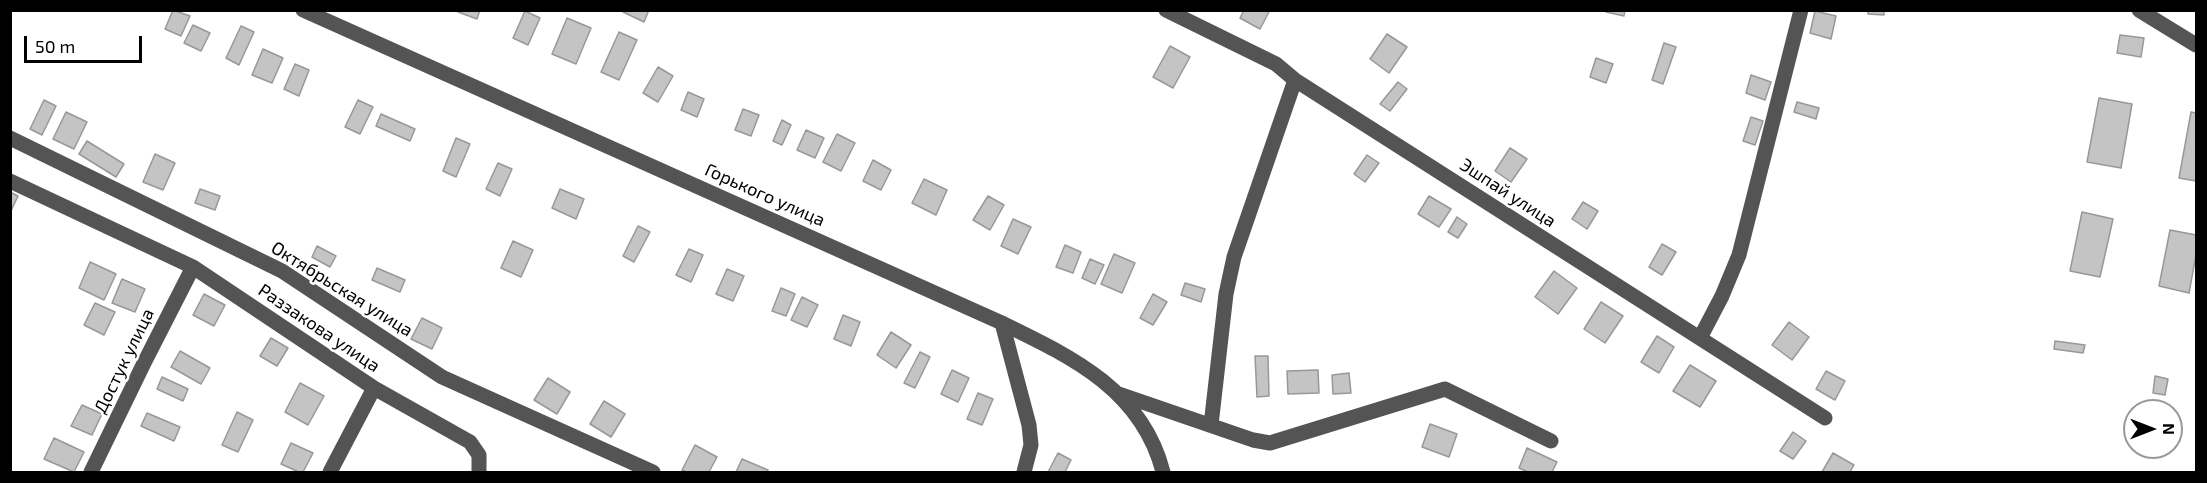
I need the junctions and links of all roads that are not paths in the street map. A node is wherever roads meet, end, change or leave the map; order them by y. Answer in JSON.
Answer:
{"nodes":[{"id":1,"x":303,"y":10,"type":"edge"},
{"id":2,"x":1166,"y":10,"type":"edge"},
{"id":3,"x":1801,"y":10,"type":"edge"},
{"id":4,"x":2139,"y":10,"type":"edge"},
{"id":5,"x":2196,"y":45,"type":"edge"},
{"id":6,"x":1295,"y":80,"type":"junction"},
{"id":7,"x":10,"y":138,"type":"edge"},
{"id":8,"x":10,"y":181,"type":"edge"},
{"id":9,"x":193,"y":267,"type":"junction"},
{"id":10,"x":1002,"y":323,"type":"junction"},
{"id":11,"x":1700,"y":338,"type":"junction"},
{"id":12,"x":375,"y":388,"type":"junction"},
{"id":13,"x":1119,"y":394,"type":"junction"},
{"id":14,"x":1824,"y":418,"type":"dead end"},
{"id":15,"x":1211,"y":425,"type":"junction"},
{"id":16,"x":1551,"y":441,"type":"dead end"},
{"id":17,"x":91,"y":472,"type":"edge"},
{"id":18,"x":330,"y":472,"type":"edge"},
{"id":19,"x":479,"y":472,"type":"edge"},
{"id":20,"x":653,"y":472,"type":"edge"},
{"id":21,"x":1024,"y":472,"type":"edge"},
{"id":22,"x":1163,"y":472,"type":"edge"}],
"edges":[{"from":1,"to":10,"type":"street","name":"Горького улица"},
{"from":2,"to":6,"type":"street","name":"Эшпай улица"},
{"from":3,"to":11,"type":"street"},
{"from":4,"to":5,"type":"street"},
{"from":6,"to":11,"type":"street","name":"Эшпай улица"},
{"from":6,"to":15,"type":"street"},
{"from":7,"to":20,"type":"street","name":"Октябрьская улица"},
{"from":8,"to":9,"type":"street","name":"Раззакова улица"},
{"from":9,"to":12,"type":"street","name":"Раззакова улица"},
{"from":9,"to":17,"type":"street","name":"Достук улица"},
{"from":10,"to":13,"type":"street","name":"Горького улица"},
{"from":10,"to":21,"type":"street"},
{"from":11,"to":14,"type":"street","name":"Эшпай улица"},
{"from":12,"to":18,"type":"street","name":"Раззакова улица"},
{"from":12,"to":19,"type":"street"},
{"from":13,"to":15,"type":"street"},
{"from":13,"to":22,"type":"street","name":"Горького улица"},
{"from":15,"to":16,"type":"street"}]}
